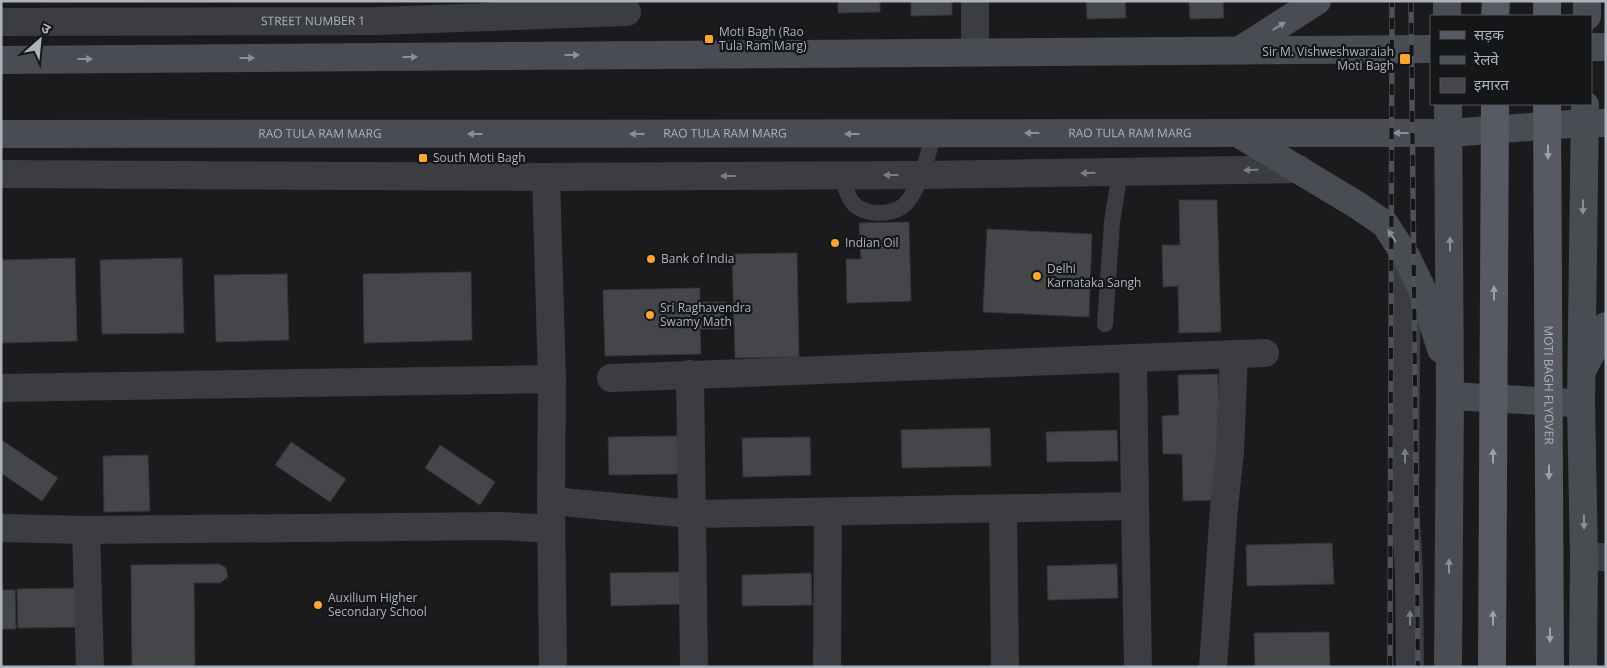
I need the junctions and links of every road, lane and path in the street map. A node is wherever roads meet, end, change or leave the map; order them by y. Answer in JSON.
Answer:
{"nodes":[{"id":1,"x":975,"y":1,"type":"edge"},
{"id":2,"x":1317,"y":1,"type":"edge"},
{"id":3,"x":1447,"y":1,"type":"edge"},
{"id":4,"x":1496,"y":1,"type":"edge"},
{"id":5,"x":1547,"y":1,"type":"edge"},
{"id":6,"x":1587,"y":1,"type":"edge"},
{"id":7,"x":623,"y":7,"type":"edge"},
{"id":8,"x":377,"y":11,"type":"edge"},
{"id":9,"x":1447,"y":15,"type":"edge"},
{"id":10,"x":1496,"y":15,"type":"edge"},
{"id":11,"x":1547,"y":15,"type":"edge"},
{"id":12,"x":1587,"y":15,"type":"edge"},
{"id":13,"x":1,"y":22,"type":"edge"},
{"id":14,"x":1592,"y":47,"type":"edge"},
{"id":15,"x":1606,"y":47,"type":"edge"},
{"id":16,"x":1430,"y":48,"type":"edge"},
{"id":17,"x":1240,"y":50,"type":"junction"},
{"id":18,"x":975,"y":52,"type":"junction"},
{"id":19,"x":379,"y":57,"type":"junction"},
{"id":20,"x":1,"y":60,"type":"edge"},
{"id":21,"x":1448,"y":105,"type":"edge"},
{"id":22,"x":1495,"y":105,"type":"edge"},
{"id":23,"x":1547,"y":105,"type":"edge"},
{"id":24,"x":1591,"y":116,"type":"edge"},
{"id":25,"x":1239,"y":133,"type":"junction"},
{"id":26,"x":1449,"y":133,"type":"junction"},
{"id":27,"x":1,"y":134,"type":"edge"},
{"id":28,"x":934,"y":134,"type":"junction"},
{"id":29,"x":1299,"y":169,"type":"junction"},
{"id":30,"x":1120,"y":172,"type":"junction"},
{"id":31,"x":1,"y":174,"type":"edge"},
{"id":32,"x":841,"y":175,"type":"junction"},
{"id":33,"x":922,"y":175,"type":"junction"},
{"id":34,"x":546,"y":177,"type":"junction"},
{"id":35,"x":1407,"y":258,"type":"junction"},
{"id":36,"x":1105,"y":324,"type":"dead end"},
{"id":37,"x":1606,"y":326,"type":"edge"},
{"id":38,"x":1265,"y":353,"type":"dead end"},
{"id":39,"x":1234,"y":354,"type":"junction"},
{"id":40,"x":1133,"y":358,"type":"junction"},
{"id":41,"x":1581,"y":372,"type":"junction"},
{"id":42,"x":690,"y":374,"type":"junction"},
{"id":43,"x":552,"y":378,"type":"junction"},
{"id":44,"x":611,"y":378,"type":"dead end"},
{"id":45,"x":1450,"y":386,"type":"junction"},
{"id":46,"x":1,"y":388,"type":"edge"},
{"id":47,"x":1581,"y":404,"type":"junction"},
{"id":48,"x":551,"y":501,"type":"junction"},
{"id":49,"x":1135,"y":506,"type":"junction"},
{"id":50,"x":1003,"y":509,"type":"junction"},
{"id":51,"x":828,"y":512,"type":"junction"},
{"id":52,"x":692,"y":514,"type":"junction"},
{"id":53,"x":1,"y":528,"type":"edge"},
{"id":54,"x":551,"y":529,"type":"junction"},
{"id":55,"x":86,"y":530,"type":"junction"},
{"id":56,"x":1595,"y":557,"type":"edge"},
{"id":57,"x":90,"y":667,"type":"edge"},
{"id":58,"x":553,"y":667,"type":"edge"},
{"id":59,"x":694,"y":667,"type":"edge"},
{"id":60,"x":827,"y":667,"type":"edge"},
{"id":61,"x":1005,"y":667,"type":"edge"},
{"id":62,"x":1138,"y":667,"type":"edge"},
{"id":63,"x":1213,"y":667,"type":"edge"},
{"id":64,"x":1410,"y":667,"type":"edge"},
{"id":65,"x":1448,"y":667,"type":"edge"},
{"id":66,"x":1492,"y":667,"type":"edge"},
{"id":67,"x":1550,"y":667,"type":"edge"},
{"id":68,"x":1583,"y":667,"type":"edge"}],
"edges":[{"from":1,"to":18,"type":"street"},
{"from":17,"to":2,"type":"main road","one_way":true},
{"from":3,"to":9,"type":"main road"},
{"from":4,"to":10,"type":"main road"},
{"from":5,"to":11,"type":"main road"},
{"from":6,"to":12,"type":"main road"},
{"from":7,"to":8,"type":"street","name":"STREET NUMBER 1"},
{"from":8,"to":13,"type":"street","name":"STREET NUMBER 1"},
{"from":8,"to":19,"type":"street"},
{"from":14,"to":15,"type":"main road"},
{"from":16,"to":17,"type":"main road"},
{"from":17,"to":18,"type":"main road"},
{"from":19,"to":18,"type":"main road","one_way":true},
{"from":20,"to":19,"type":"main road","one_way":true},
{"from":21,"to":26,"type":"main road"},
{"from":66,"to":22,"type":"main road","one_way":true,"bridge":true},
{"from":23,"to":67,"type":"main road","name":"MOTI BAGH FLYOVER","one_way":true,"bridge":true},
{"from":24,"to":26,"type":"main road","name":"RAO TULA RAM MARG"},
{"from":24,"to":41,"type":"main road","one_way":true},
{"from":26,"to":25,"type":"main road","name":"RAO TULA RAM MARG","one_way":true},
{"from":25,"to":28,"type":"main road","name":"RAO TULA RAM MARG","one_way":true},
{"from":25,"to":29,"type":"main road"},
{"from":45,"to":26,"type":"main road","one_way":true},
{"from":28,"to":27,"type":"main road","name":"RAO TULA RAM MARG","one_way":true},
{"from":28,"to":33,"type":"lane"},
{"from":29,"to":30,"type":"street","one_way":true},
{"from":35,"to":29,"type":"main road","one_way":true},
{"from":30,"to":33,"type":"street","one_way":true},
{"from":30,"to":36,"type":"lane"},
{"from":31,"to":34,"type":"street"},
{"from":33,"to":32,"type":"street","one_way":true},
{"from":32,"to":33,"type":"lane"},
{"from":32,"to":34,"type":"street","one_way":true},
{"from":34,"to":43,"type":"street"},
{"from":35,"to":45,"type":"main road"},
{"from":64,"to":35,"type":"street","one_way":true},
{"from":37,"to":41,"type":"main road"},
{"from":38,"to":39,"type":"street"},
{"from":39,"to":40,"type":"street"},
{"from":39,"to":63,"type":"street"},
{"from":40,"to":42,"type":"street"},
{"from":40,"to":49,"type":"street"},
{"from":41,"to":47,"type":"main road"},
{"from":42,"to":44,"type":"street"},
{"from":42,"to":52,"type":"street"},
{"from":43,"to":46,"type":"street"},
{"from":43,"to":48,"type":"street"},
{"from":45,"to":47,"type":"main road"},
{"from":65,"to":45,"type":"main road","one_way":true},
{"from":47,"to":56,"type":"main road","one_way":true},
{"from":48,"to":52,"type":"street"},
{"from":48,"to":54,"type":"street"},
{"from":49,"to":50,"type":"street"},
{"from":49,"to":62,"type":"street"},
{"from":50,"to":51,"type":"street"},
{"from":50,"to":61,"type":"street"},
{"from":51,"to":52,"type":"street"},
{"from":51,"to":60,"type":"street"},
{"from":52,"to":59,"type":"street"},
{"from":53,"to":55,"type":"street"},
{"from":54,"to":55,"type":"street"},
{"from":54,"to":58,"type":"street"},
{"from":55,"to":57,"type":"street"},
{"from":56,"to":68,"type":"main road"}]}
